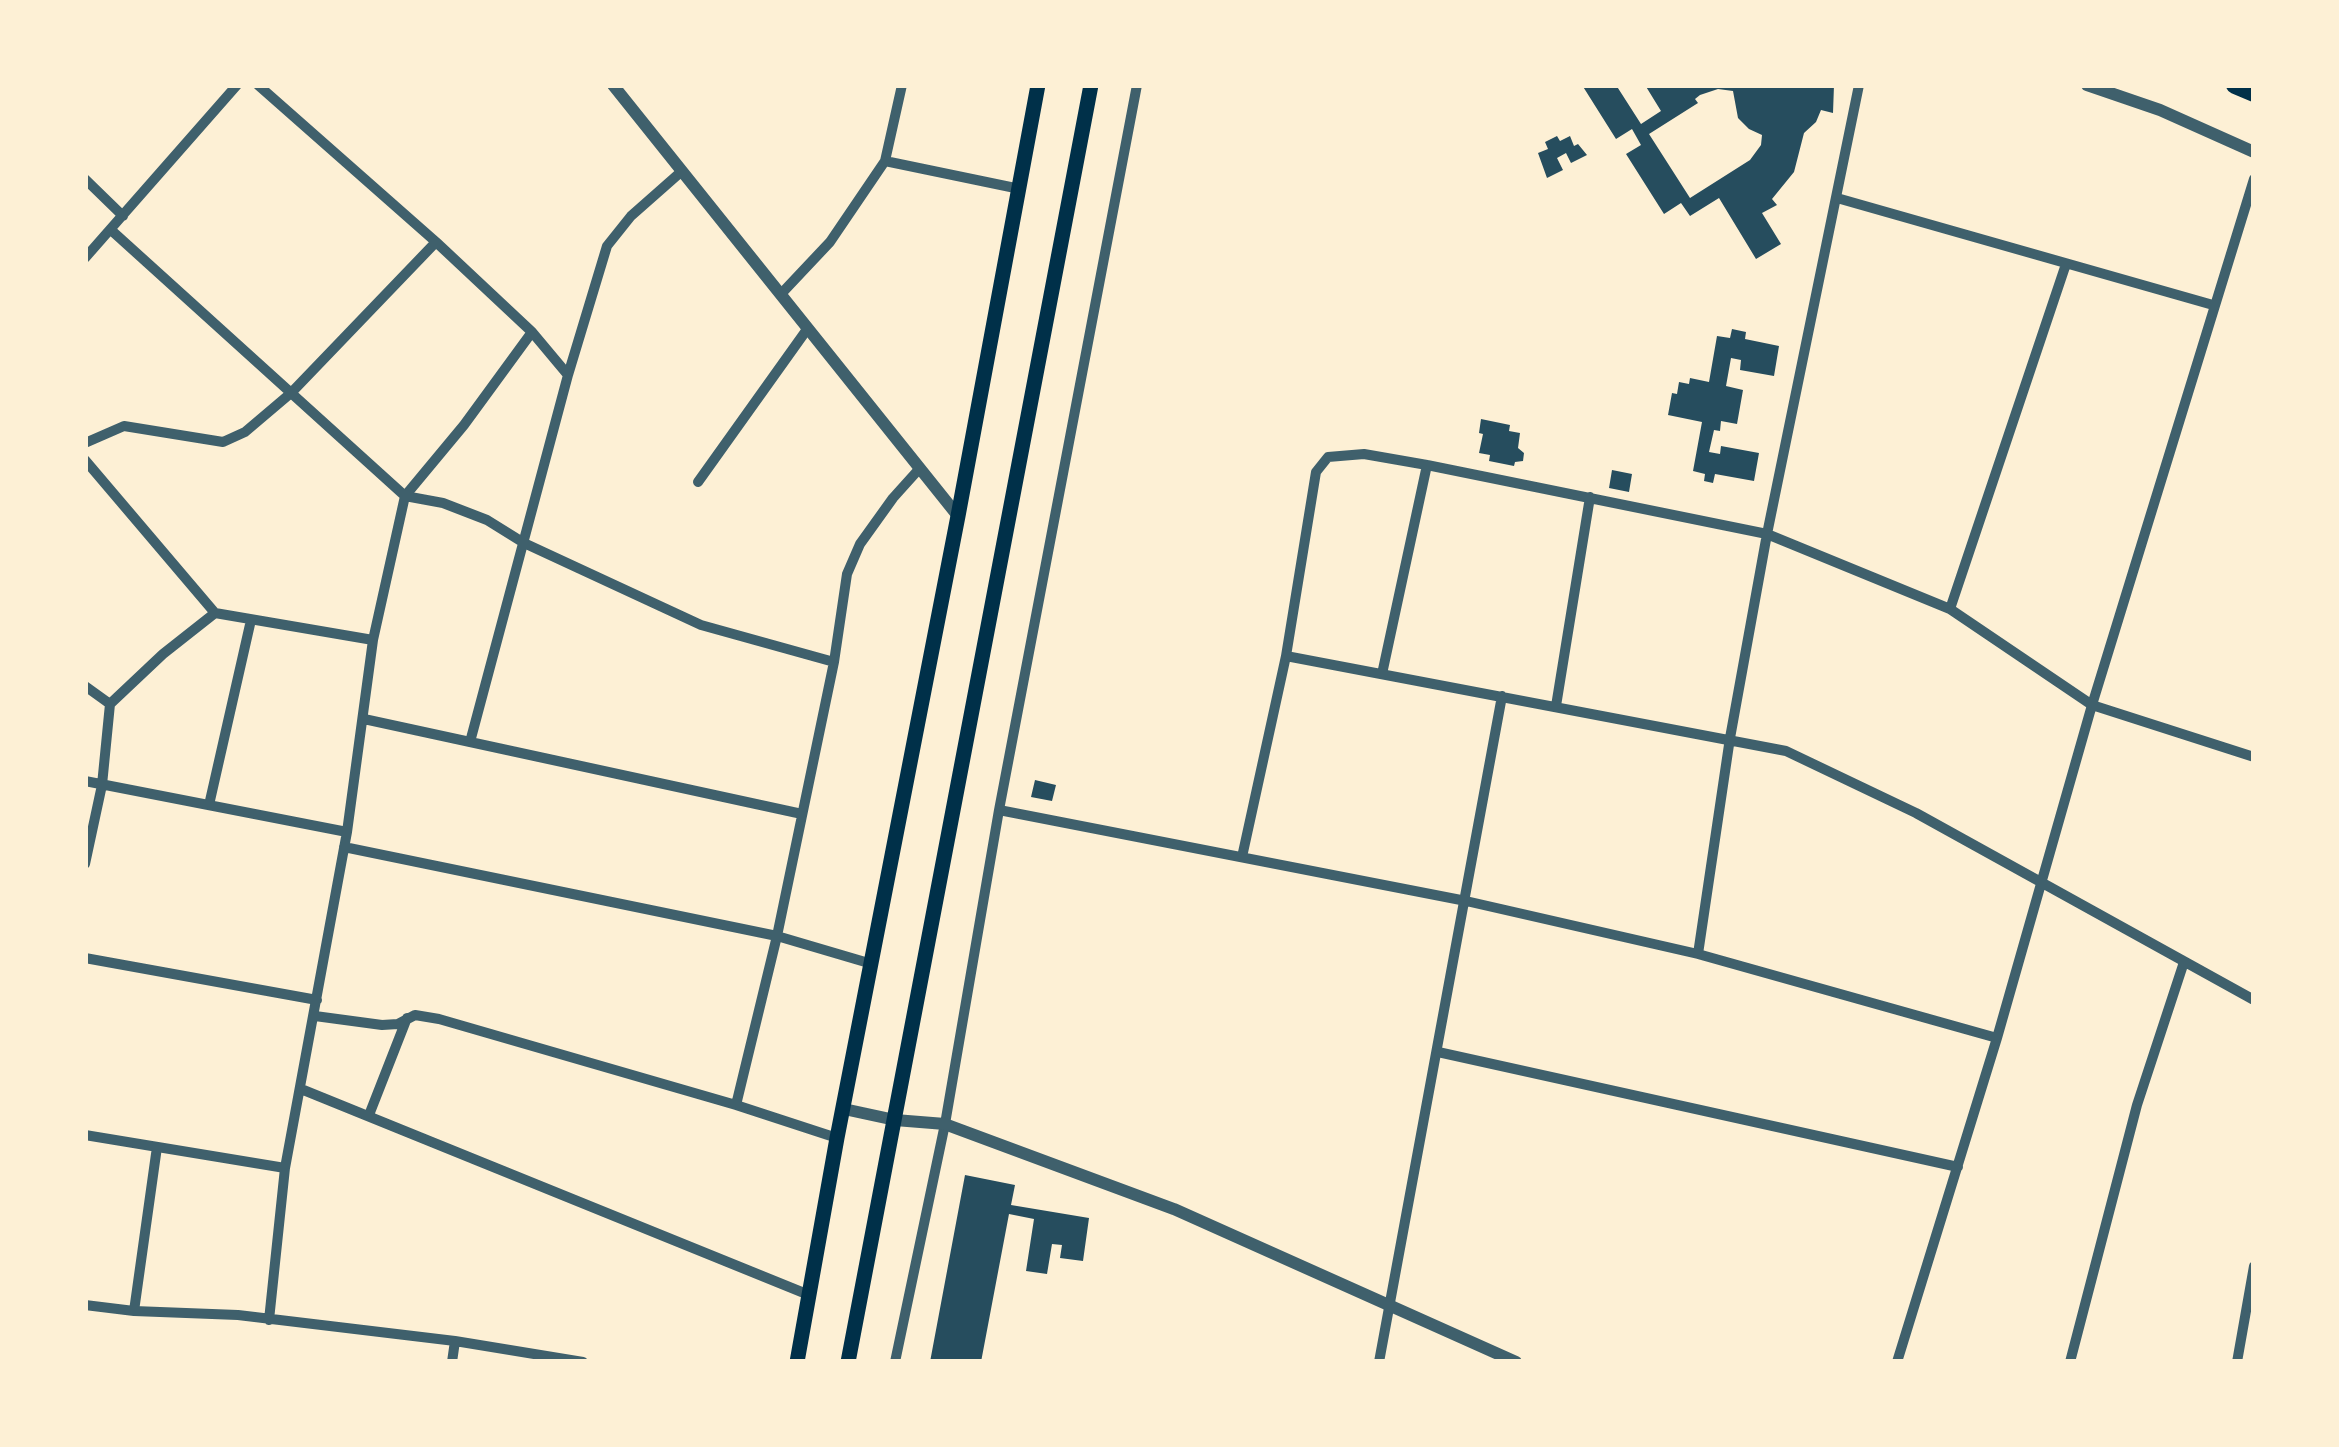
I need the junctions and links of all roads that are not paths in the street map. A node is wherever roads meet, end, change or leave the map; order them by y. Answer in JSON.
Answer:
{"nodes":[{"id":1,"x":237,"y":85,"type":"edge"},
{"id":2,"x":258,"y":85,"type":"edge"},
{"id":3,"x":613,"y":85,"type":"edge"},
{"id":4,"x":902,"y":85,"type":"edge"},
{"id":5,"x":1038,"y":85,"type":"edge"},
{"id":6,"x":1090,"y":85,"type":"edge"},
{"id":7,"x":1137,"y":85,"type":"edge"},
{"id":8,"x":1859,"y":85,"type":"edge"},
{"id":9,"x":2087,"y":85,"type":"edge"},
{"id":10,"x":2235,"y":85,"type":"edge"},
{"id":11,"x":2254,"y":93,"type":"edge"},
{"id":12,"x":2254,"y":152,"type":"edge"},
{"id":13,"x":885,"y":161,"type":"junction"},
{"id":14,"x":682,"y":171,"type":"junction"},
{"id":15,"x":85,"y":179,"type":"edge"},
{"id":16,"x":2254,"y":179,"type":"edge"},
{"id":17,"x":1020,"y":189,"type":"junction"},
{"id":18,"x":1837,"y":198,"type":"junction"},
{"id":19,"x":123,"y":216,"type":"junction"},
{"id":20,"x":111,"y":230,"type":"junction"},
{"id":21,"x":436,"y":242,"type":"junction"},
{"id":22,"x":85,"y":258,"type":"edge"},
{"id":23,"x":2066,"y":264,"type":"junction"},
{"id":24,"x":781,"y":294,"type":"junction"},
{"id":25,"x":2213,"y":305,"type":"junction"},
{"id":26,"x":808,"y":328,"type":"junction"},
{"id":27,"x":532,"y":332,"type":"junction"},
{"id":28,"x":568,"y":374,"type":"junction"},
{"id":29,"x":291,"y":393,"type":"junction"},
{"id":30,"x":85,"y":443,"type":"edge"},
{"id":31,"x":85,"y":461,"type":"edge"},
{"id":32,"x":1427,"y":465,"type":"junction"},
{"id":33,"x":920,"y":468,"type":"junction"},
{"id":34,"x":698,"y":482,"type":"dead end"},
{"id":35,"x":405,"y":496,"type":"junction"},
{"id":36,"x":1590,"y":498,"type":"junction"},
{"id":37,"x":958,"y":516,"type":"junction"},
{"id":38,"x":1767,"y":534,"type":"junction"},
{"id":39,"x":524,"y":544,"type":"junction"},
{"id":40,"x":1950,"y":609,"type":"junction"},
{"id":41,"x":215,"y":614,"type":"junction"},
{"id":42,"x":251,"y":620,"type":"junction"},
{"id":43,"x":373,"y":640,"type":"junction"},
{"id":44,"x":1286,"y":656,"type":"junction"},
{"id":45,"x":834,"y":662,"type":"junction"},
{"id":46,"x":1382,"y":674,"type":"junction"},
{"id":47,"x":85,"y":686,"type":"edge"},
{"id":48,"x":1502,"y":696,"type":"junction"},
{"id":49,"x":110,"y":704,"type":"junction"},
{"id":50,"x":2092,"y":705,"type":"junction"},
{"id":51,"x":1556,"y":706,"type":"junction"},
{"id":52,"x":364,"y":719,"type":"junction"},
{"id":53,"x":1730,"y":738,"type":"junction"},
{"id":54,"x":470,"y":742,"type":"junction"},
{"id":55,"x":2254,"y":757,"type":"edge"},
{"id":56,"x":85,"y":781,"type":"edge"},
{"id":57,"x":102,"y":784,"type":"junction"},
{"id":58,"x":209,"y":805,"type":"junction"},
{"id":59,"x":999,"y":810,"type":"junction"},
{"id":60,"x":802,"y":814,"type":"junction"},
{"id":61,"x":346,"y":832,"type":"junction"},
{"id":62,"x":344,"y":847,"type":"junction"},
{"id":63,"x":1242,"y":857,"type":"junction"},
{"id":64,"x":85,"y":864,"type":"edge"},
{"id":65,"x":2040,"y":881,"type":"junction"},
{"id":66,"x":1466,"y":901,"type":"junction"},
{"id":67,"x":777,"y":936,"type":"junction"},
{"id":68,"x":1698,"y":954,"type":"junction"},
{"id":69,"x":85,"y":958,"type":"edge"},
{"id":70,"x":2184,"y":962,"type":"junction"},
{"id":71,"x":872,"y":964,"type":"junction"},
{"id":72,"x":317,"y":1000,"type":"junction"},
{"id":73,"x":2254,"y":1000,"type":"edge"},
{"id":74,"x":315,"y":1016,"type":"junction"},
{"id":75,"x":407,"y":1018,"type":"junction"},
{"id":76,"x":1997,"y":1038,"type":"junction"},
{"id":77,"x":1438,"y":1052,"type":"junction"},
{"id":78,"x":302,"y":1089,"type":"junction"},
{"id":79,"x":736,"y":1104,"type":"junction"},
{"id":80,"x":844,"y":1108,"type":"junction"},
{"id":81,"x":369,"y":1115,"type":"junction"},
{"id":82,"x":894,"y":1120,"type":"junction"},
{"id":83,"x":946,"y":1124,"type":"junction"},
{"id":84,"x":85,"y":1135,"type":"edge"},
{"id":85,"x":836,"y":1138,"type":"junction"},
{"id":86,"x":157,"y":1147,"type":"junction"},
{"id":87,"x":1958,"y":1167,"type":"junction"},
{"id":88,"x":285,"y":1168,"type":"junction"},
{"id":89,"x":2254,"y":1266,"type":"edge"},
{"id":90,"x":809,"y":1295,"type":"junction"},
{"id":91,"x":85,"y":1305,"type":"edge"},
{"id":92,"x":1388,"y":1306,"type":"junction"},
{"id":93,"x":134,"y":1311,"type":"junction"},
{"id":94,"x":269,"y":1320,"type":"junction"},
{"id":95,"x":456,"y":1341,"type":"junction"},
{"id":96,"x":452,"y":1362,"type":"edge"},
{"id":97,"x":583,"y":1362,"type":"edge"},
{"id":98,"x":796,"y":1362,"type":"edge"},
{"id":99,"x":848,"y":1362,"type":"edge"},
{"id":100,"x":895,"y":1362,"type":"edge"},
{"id":101,"x":1379,"y":1362,"type":"edge"},
{"id":102,"x":1516,"y":1362,"type":"edge"},
{"id":103,"x":1898,"y":1362,"type":"edge"},
{"id":104,"x":2070,"y":1362,"type":"edge"},
{"id":105,"x":2237,"y":1362,"type":"edge"}],
"edges":[{"from":1,"to":19,"type":"street"},
{"from":2,"to":21,"type":"street"},
{"from":3,"to":14,"type":"street"},
{"from":4,"to":13,"type":"street"},
{"from":5,"to":17,"type":"main road"},
{"from":6,"to":82,"type":"main road"},
{"from":7,"to":59,"type":"street"},
{"from":8,"to":18,"type":"street"},
{"from":9,"to":12,"type":"street"},
{"from":10,"to":11,"type":"highway"},
{"from":13,"to":17,"type":"street"},
{"from":13,"to":24,"type":"street"},
{"from":14,"to":24,"type":"street"},
{"from":14,"to":28,"type":"street"},
{"from":15,"to":19,"type":"street"},
{"from":16,"to":25,"type":"street"},
{"from":17,"to":37,"type":"main road"},
{"from":18,"to":23,"type":"street"},
{"from":18,"to":38,"type":"street"},
{"from":19,"to":20,"type":"street"},
{"from":20,"to":22,"type":"street"},
{"from":20,"to":29,"type":"street"},
{"from":21,"to":27,"type":"street"},
{"from":21,"to":29,"type":"street"},
{"from":23,"to":25,"type":"street"},
{"from":23,"to":40,"type":"street"},
{"from":24,"to":26,"type":"street"},
{"from":25,"to":50,"type":"street"},
{"from":26,"to":33,"type":"street"},
{"from":26,"to":34,"type":"street"},
{"from":27,"to":28,"type":"street"},
{"from":27,"to":35,"type":"street"},
{"from":28,"to":39,"type":"street"},
{"from":29,"to":30,"type":"street"},
{"from":29,"to":35,"type":"street"},
{"from":31,"to":41,"type":"street"},
{"from":32,"to":36,"type":"street"},
{"from":32,"to":44,"type":"street"},
{"from":32,"to":46,"type":"street"},
{"from":33,"to":37,"type":"street"},
{"from":33,"to":45,"type":"street"},
{"from":35,"to":39,"type":"street"},
{"from":35,"to":43,"type":"street"},
{"from":36,"to":38,"type":"street"},
{"from":36,"to":51,"type":"street"},
{"from":37,"to":71,"type":"main road"},
{"from":38,"to":40,"type":"street"},
{"from":38,"to":53,"type":"street"},
{"from":39,"to":45,"type":"street"},
{"from":39,"to":54,"type":"street"},
{"from":40,"to":50,"type":"street"},
{"from":41,"to":42,"type":"street"},
{"from":41,"to":49,"type":"street"},
{"from":42,"to":43,"type":"street"},
{"from":42,"to":58,"type":"street"},
{"from":43,"to":52,"type":"street"},
{"from":44,"to":46,"type":"street"},
{"from":44,"to":63,"type":"street"},
{"from":45,"to":60,"type":"street"},
{"from":46,"to":48,"type":"street"},
{"from":47,"to":49,"type":"street"},
{"from":48,"to":51,"type":"street"},
{"from":48,"to":66,"type":"street"},
{"from":49,"to":57,"type":"street"},
{"from":50,"to":55,"type":"street"},
{"from":50,"to":65,"type":"street"},
{"from":51,"to":53,"type":"street"},
{"from":52,"to":54,"type":"street"},
{"from":52,"to":61,"type":"street"},
{"from":53,"to":65,"type":"street"},
{"from":53,"to":68,"type":"street"},
{"from":54,"to":60,"type":"street"},
{"from":56,"to":57,"type":"street"},
{"from":57,"to":58,"type":"street"},
{"from":57,"to":64,"type":"street"},
{"from":58,"to":61,"type":"street"},
{"from":59,"to":63,"type":"street"},
{"from":59,"to":83,"type":"street"},
{"from":60,"to":67,"type":"street"},
{"from":61,"to":62,"type":"street"},
{"from":62,"to":67,"type":"street"},
{"from":62,"to":72,"type":"street"},
{"from":63,"to":66,"type":"street"},
{"from":65,"to":70,"type":"street"},
{"from":65,"to":76,"type":"street"},
{"from":66,"to":68,"type":"street"},
{"from":66,"to":77,"type":"street"},
{"from":67,"to":71,"type":"street"},
{"from":67,"to":79,"type":"street"},
{"from":68,"to":76,"type":"street"},
{"from":69,"to":72,"type":"street"},
{"from":70,"to":73,"type":"street"},
{"from":70,"to":104,"type":"street"},
{"from":71,"to":80,"type":"main road"},
{"from":72,"to":74,"type":"street"},
{"from":74,"to":75,"type":"street"},
{"from":74,"to":78,"type":"street"},
{"from":75,"to":79,"type":"street"},
{"from":75,"to":81,"type":"street"},
{"from":76,"to":87,"type":"street"},
{"from":77,"to":87,"type":"street"},
{"from":77,"to":92,"type":"street"},
{"from":78,"to":81,"type":"street"},
{"from":78,"to":88,"type":"street"},
{"from":79,"to":85,"type":"street"},
{"from":80,"to":82,"type":"street"},
{"from":80,"to":85,"type":"main road"},
{"from":81,"to":90,"type":"street"},
{"from":82,"to":83,"type":"street"},
{"from":82,"to":99,"type":"main road"},
{"from":83,"to":92,"type":"street"},
{"from":83,"to":100,"type":"street"},
{"from":84,"to":86,"type":"street"},
{"from":85,"to":90,"type":"main road"},
{"from":86,"to":88,"type":"street"},
{"from":86,"to":93,"type":"street"},
{"from":87,"to":103,"type":"street"},
{"from":88,"to":94,"type":"street"},
{"from":89,"to":105,"type":"street"},
{"from":90,"to":98,"type":"main road"},
{"from":91,"to":93,"type":"street"},
{"from":92,"to":101,"type":"street"},
{"from":92,"to":102,"type":"street"},
{"from":93,"to":94,"type":"street"},
{"from":94,"to":95,"type":"street"},
{"from":95,"to":96,"type":"street"},
{"from":95,"to":97,"type":"street"}]}
